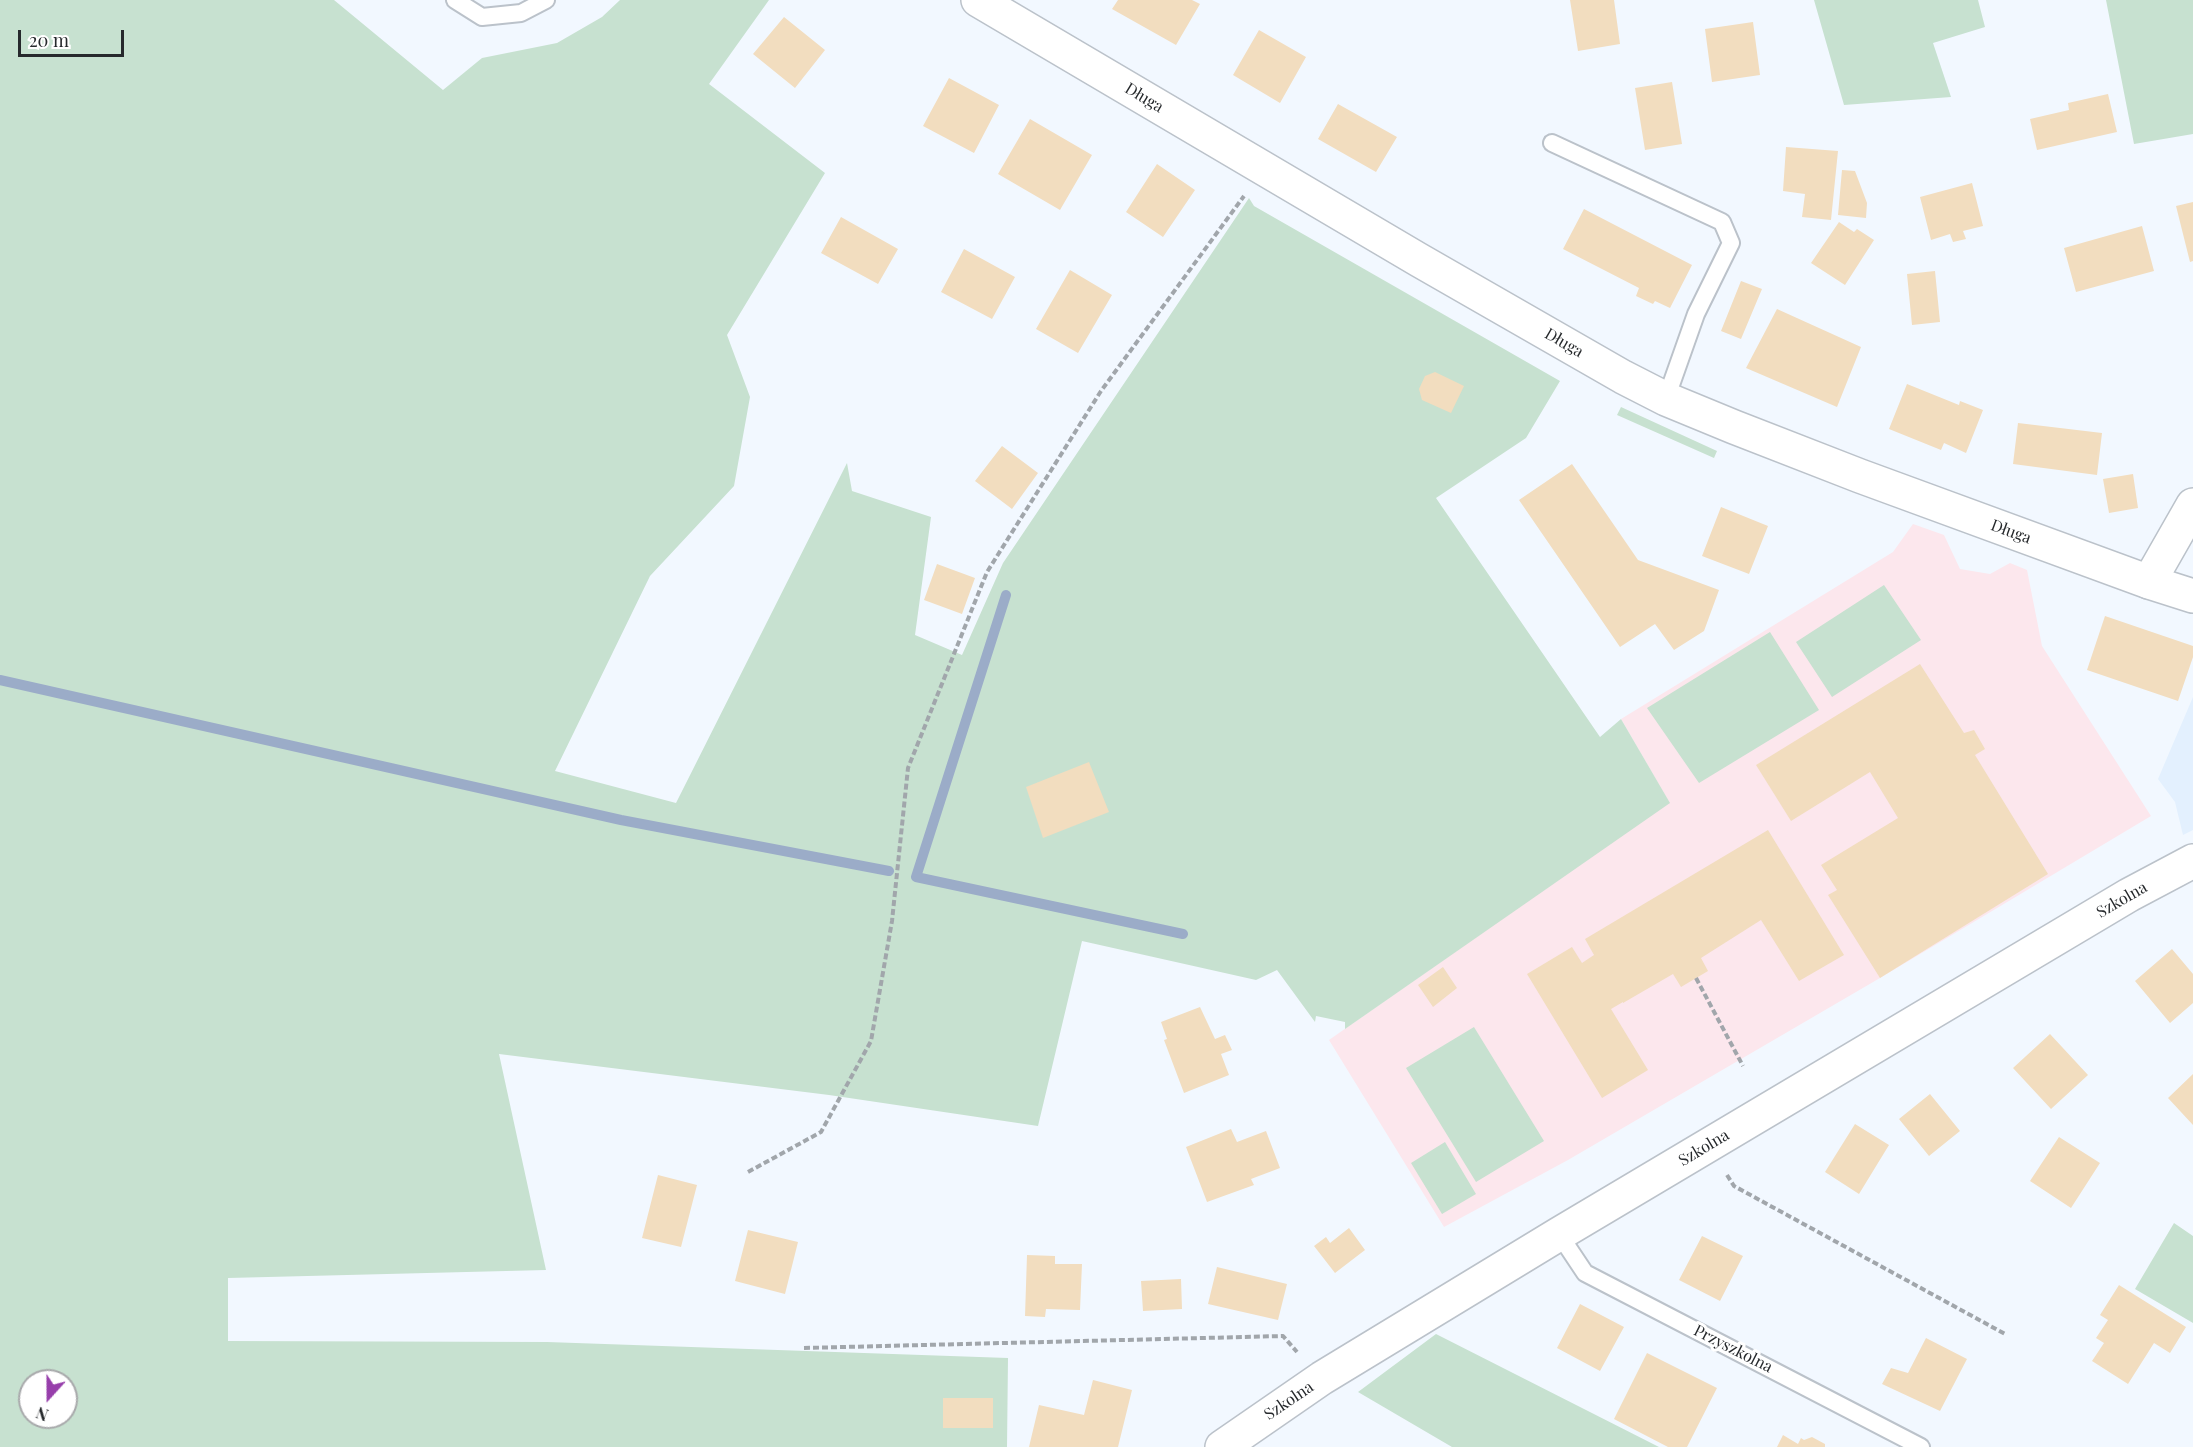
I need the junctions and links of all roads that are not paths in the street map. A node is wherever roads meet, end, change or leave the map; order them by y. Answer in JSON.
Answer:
{"nodes":[{"id":1,"x":456,"y":0,"type":"edge"},
{"id":2,"x":546,"y":0,"type":"edge"},
{"id":3,"x":978,"y":0,"type":"edge"},
{"id":4,"x":1552,"y":143,"type":"dead end"},
{"id":5,"x":1666,"y":399,"type":"junction"},
{"id":6,"x":2193,"y":505,"type":"edge"},
{"id":7,"x":2149,"y":582,"type":"junction"},
{"id":8,"x":2193,"y":596,"type":"edge"},
{"id":9,"x":2193,"y":861,"type":"edge"},
{"id":10,"x":1559,"y":1234,"type":"junction"},
{"id":11,"x":1222,"y":1447,"type":"edge"},
{"id":12,"x":1922,"y":1447,"type":"edge"}],
"edges":[{"from":1,"to":2,"type":"lane"},
{"from":3,"to":5,"type":"street","name":"Długa"},
{"from":4,"to":5,"type":"lane"},
{"from":5,"to":7,"type":"street","name":"Długa"},
{"from":6,"to":7,"type":"street"},
{"from":7,"to":8,"type":"street","name":"Długa"},
{"from":9,"to":10,"type":"street","name":"Szkolna"},
{"from":10,"to":11,"type":"street","name":"Szkolna"},
{"from":10,"to":12,"type":"lane","name":"Przyszkolna"}]}
